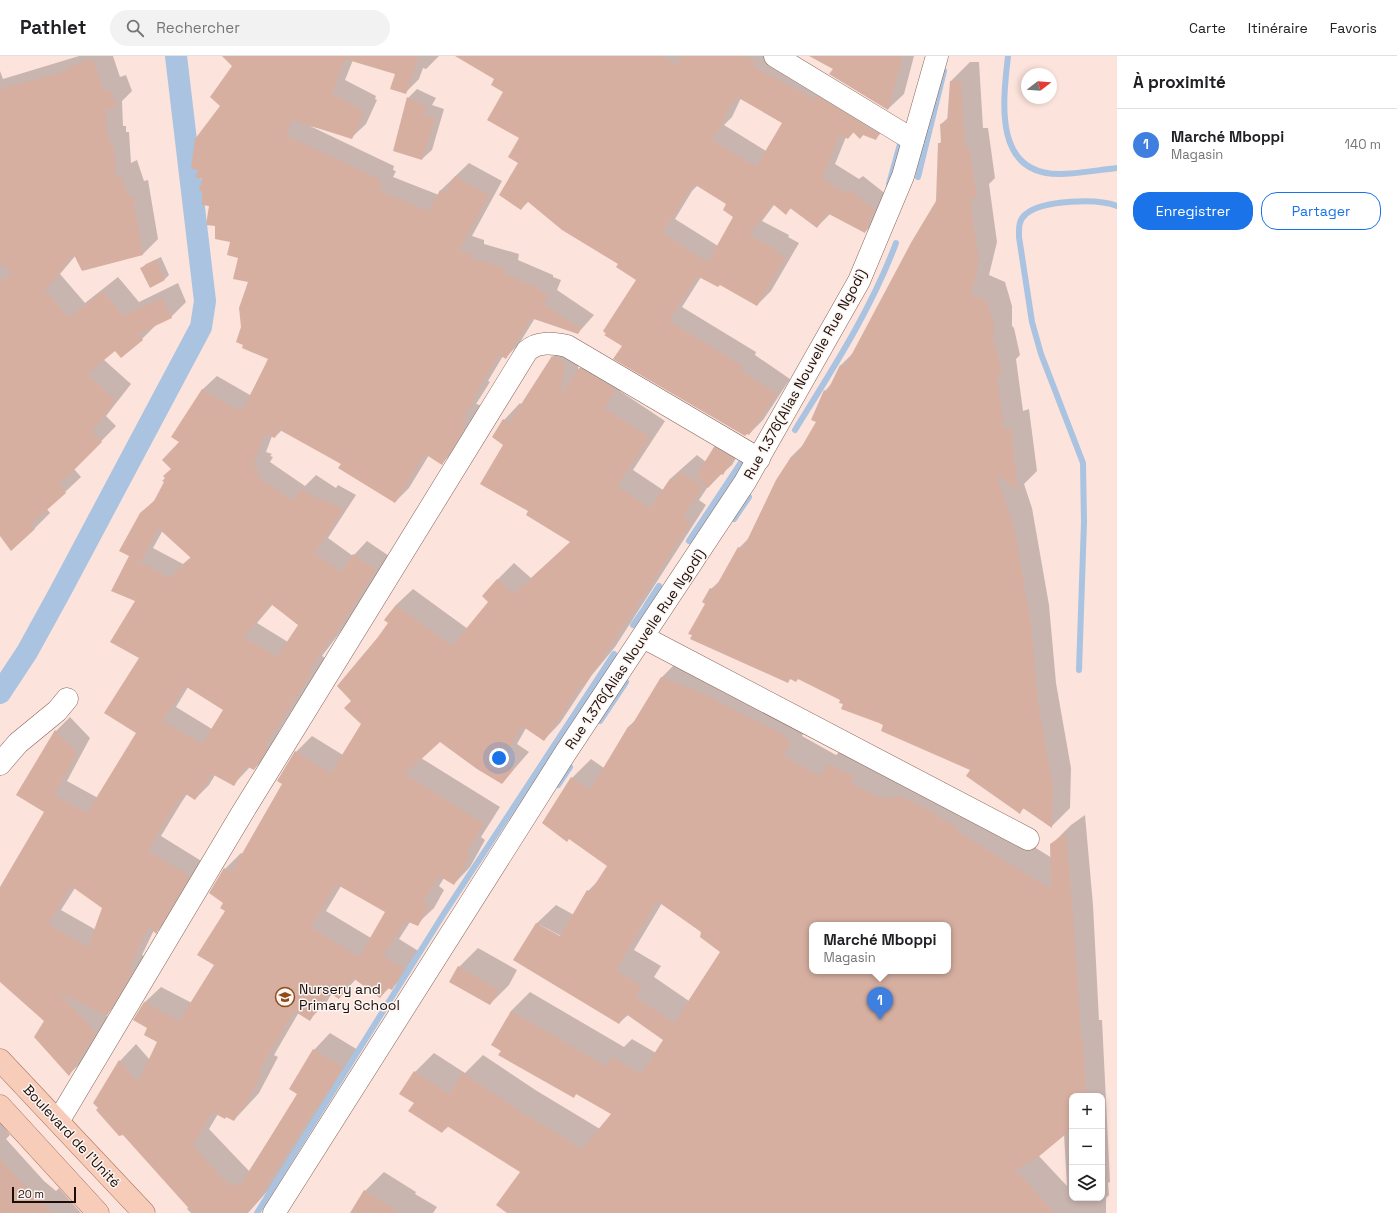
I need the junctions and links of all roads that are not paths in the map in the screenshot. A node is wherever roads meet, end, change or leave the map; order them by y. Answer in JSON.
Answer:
{"nodes":[{"id":1,"x":775,"y":56,"type":"edge"},
{"id":2,"x":937,"y":56,"type":"edge"},
{"id":3,"x":913,"y":140,"type":"junction"},
{"id":4,"x":759,"y":459,"type":"junction"},
{"id":5,"x":643,"y":637,"type":"junction"},
{"id":6,"x":67,"y":699,"type":"dead end"},
{"id":7,"x":0,"y":764,"type":"edge"},
{"id":8,"x":1028,"y":838,"type":"dead end"},
{"id":9,"x":0,"y":1060,"type":"edge"},
{"id":10,"x":0,"y":1106,"type":"edge"},
{"id":11,"x":59,"y":1120,"type":"junction"},
{"id":12,"x":98,"y":1213,"type":"edge"},
{"id":13,"x":144,"y":1213,"type":"edge"},
{"id":14,"x":274,"y":1213,"type":"edge"}],
"edges":[{"from":1,"to":3,"type":"street"},
{"from":2,"to":3,"type":"street","name":"Rue 1.376(Alias Nouvelle Rue Ngodi)"},
{"from":3,"to":4,"type":"street","name":"Rue 1.376(Alias Nouvelle Rue Ngodi)"},
{"from":4,"to":5,"type":"street","name":"Rue 1.376(Alias Nouvelle Rue Ngodi)"},
{"from":4,"to":11,"type":"street"},
{"from":5,"to":8,"type":"street"},
{"from":5,"to":14,"type":"street","name":"Rue 1.376(Alias Nouvelle Rue Ngodi)"},
{"from":6,"to":7,"type":"street"},
{"from":9,"to":11,"type":"main road","name":"Boulevard de l'Unité"},
{"from":10,"to":12,"type":"main road"},
{"from":11,"to":13,"type":"main road","name":"Boulevard de l'Unité"}]}
